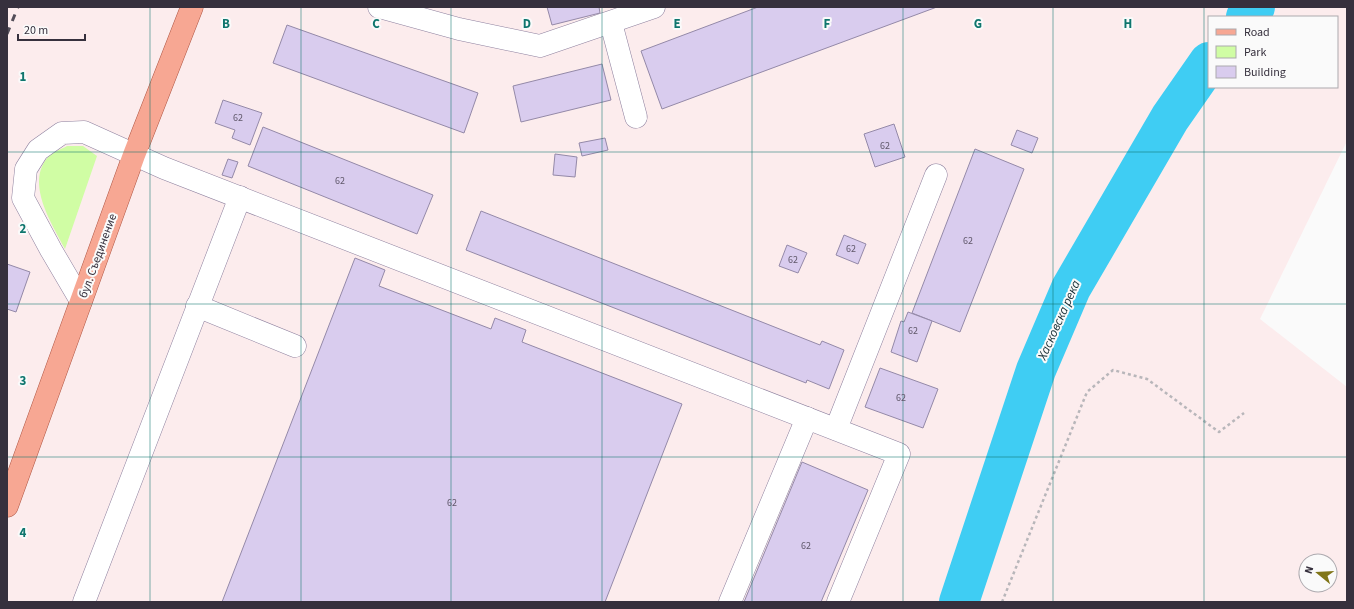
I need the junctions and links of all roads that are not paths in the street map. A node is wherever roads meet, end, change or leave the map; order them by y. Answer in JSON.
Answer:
{"nodes":[{"id":1,"x":192,"y":7,"type":"edge"},
{"id":2,"x":379,"y":7,"type":"edge"},
{"id":3,"x":654,"y":7,"type":"edge"},
{"id":4,"x":611,"y":23,"type":"junction"},
{"id":5,"x":636,"y":117,"type":"dead end"},
{"id":6,"x":134,"y":155,"type":"junction"},
{"id":7,"x":936,"y":175,"type":"dead end"},
{"id":8,"x":240,"y":197,"type":"junction"},
{"id":9,"x":81,"y":301,"type":"junction"},
{"id":10,"x":197,"y":306,"type":"junction"},
{"id":11,"x":295,"y":346,"type":"dead end"},
{"id":12,"x":807,"y":418,"type":"junction"},
{"id":13,"x":836,"y":429,"type":"junction"},
{"id":14,"x":7,"y":506,"type":"edge"},
{"id":15,"x":89,"y":601,"type":"edge"},
{"id":16,"x":730,"y":602,"type":"edge"},
{"id":17,"x":838,"y":602,"type":"edge"}],
"edges":[{"from":1,"to":6,"type":"main road","name":"бул. Съединение"},
{"from":2,"to":4,"type":"lane"},
{"from":3,"to":4,"type":"lane"},
{"from":4,"to":5,"type":"lane"},
{"from":6,"to":8,"type":"lane"},
{"from":6,"to":9,"type":"main road","name":"бул. Съединение"},
{"from":6,"to":9,"type":"lane"},
{"from":7,"to":13,"type":"lane"},
{"from":8,"to":10,"type":"lane"},
{"from":8,"to":12,"type":"lane"},
{"from":9,"to":14,"type":"main road","name":"бул. Съединение"},
{"from":10,"to":11,"type":"lane"},
{"from":10,"to":15,"type":"lane"},
{"from":12,"to":13,"type":"lane"},
{"from":12,"to":16,"type":"lane"},
{"from":13,"to":17,"type":"lane"}]}
